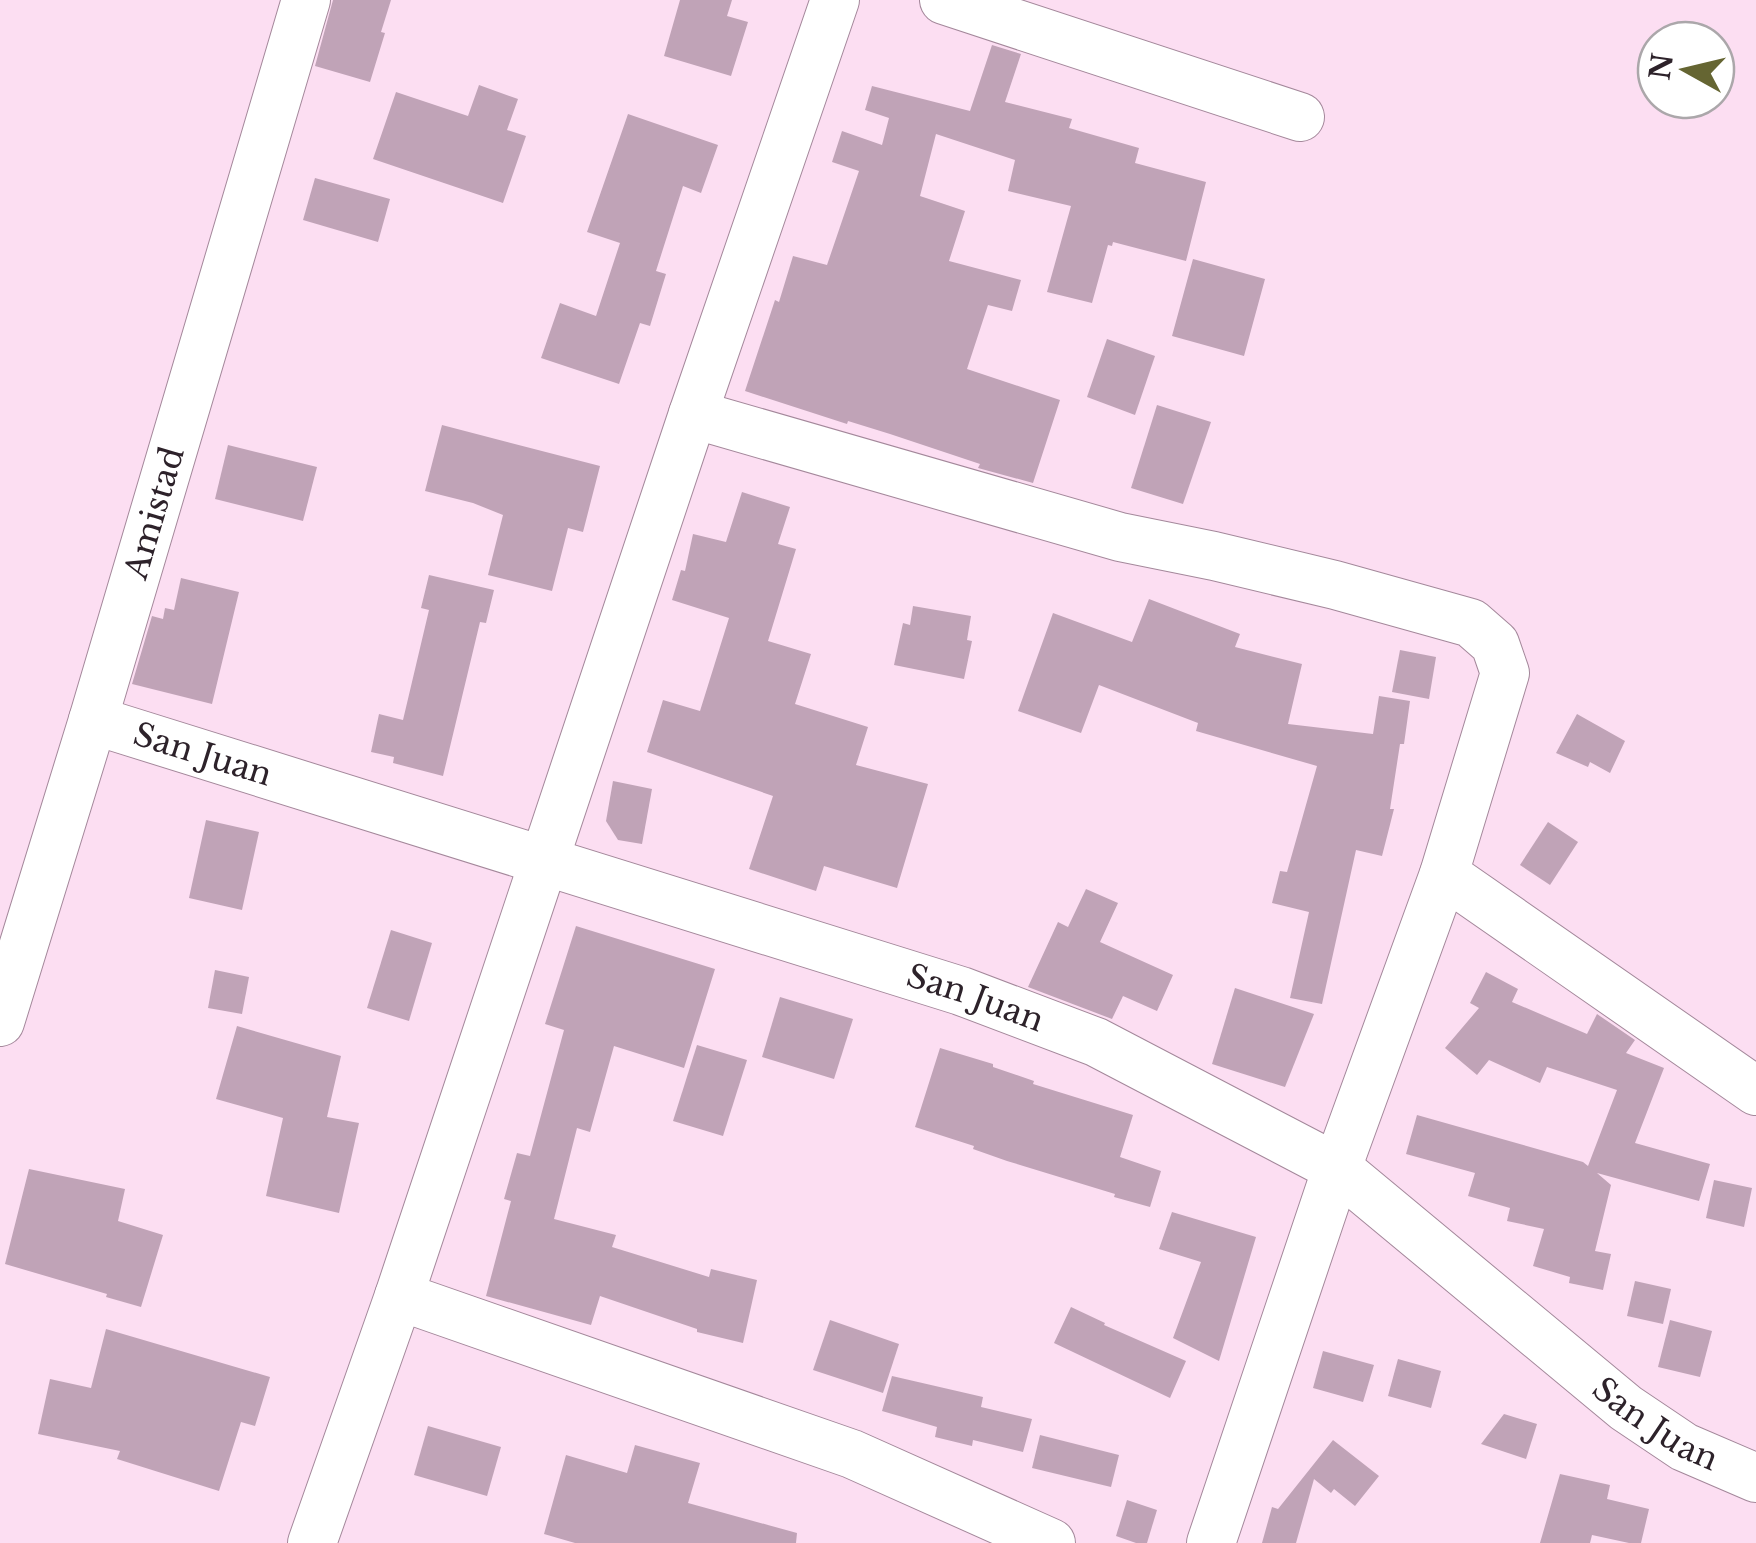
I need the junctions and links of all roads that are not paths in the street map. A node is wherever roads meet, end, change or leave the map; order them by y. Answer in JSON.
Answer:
{"nodes":[{"id":1,"x":306,"y":0,"type":"edge"},
{"id":2,"x":834,"y":0,"type":"edge"},
{"id":3,"x":944,"y":0,"type":"edge"},
{"id":4,"x":1300,"y":117,"type":"dead end"},
{"id":5,"x":693,"y":414,"type":"junction"},
{"id":6,"x":94,"y":720,"type":"junction"},
{"id":7,"x":544,"y":860,"type":"junction"},
{"id":8,"x":1444,"y":874,"type":"junction"},
{"id":9,"x":0,"y":1022,"type":"edge"},
{"id":10,"x":1756,"y":1091,"type":"edge"},
{"id":11,"x":1336,"y":1168,"type":"junction"},
{"id":12,"x":399,"y":1296,"type":"junction"},
{"id":13,"x":1756,"y":1478,"type":"edge"},
{"id":14,"x":312,"y":1543,"type":"edge"},
{"id":15,"x":1052,"y":1543,"type":"edge"},
{"id":16,"x":1211,"y":1543,"type":"edge"}],
"edges":[{"from":1,"to":6,"type":"street","name":"Amistad"},
{"from":2,"to":5,"type":"street"},
{"from":3,"to":4,"type":"street"},
{"from":5,"to":7,"type":"street"},
{"from":5,"to":8,"type":"street"},
{"from":6,"to":7,"type":"street","name":"San Juan"},
{"from":6,"to":9,"type":"street","name":"Amistad"},
{"from":7,"to":11,"type":"street","name":"San Juan"},
{"from":7,"to":12,"type":"street"},
{"from":8,"to":10,"type":"street"},
{"from":8,"to":11,"type":"street"},
{"from":11,"to":13,"type":"street","name":"San Juan"},
{"from":11,"to":16,"type":"street"},
{"from":12,"to":14,"type":"street"},
{"from":12,"to":15,"type":"street"}]}
